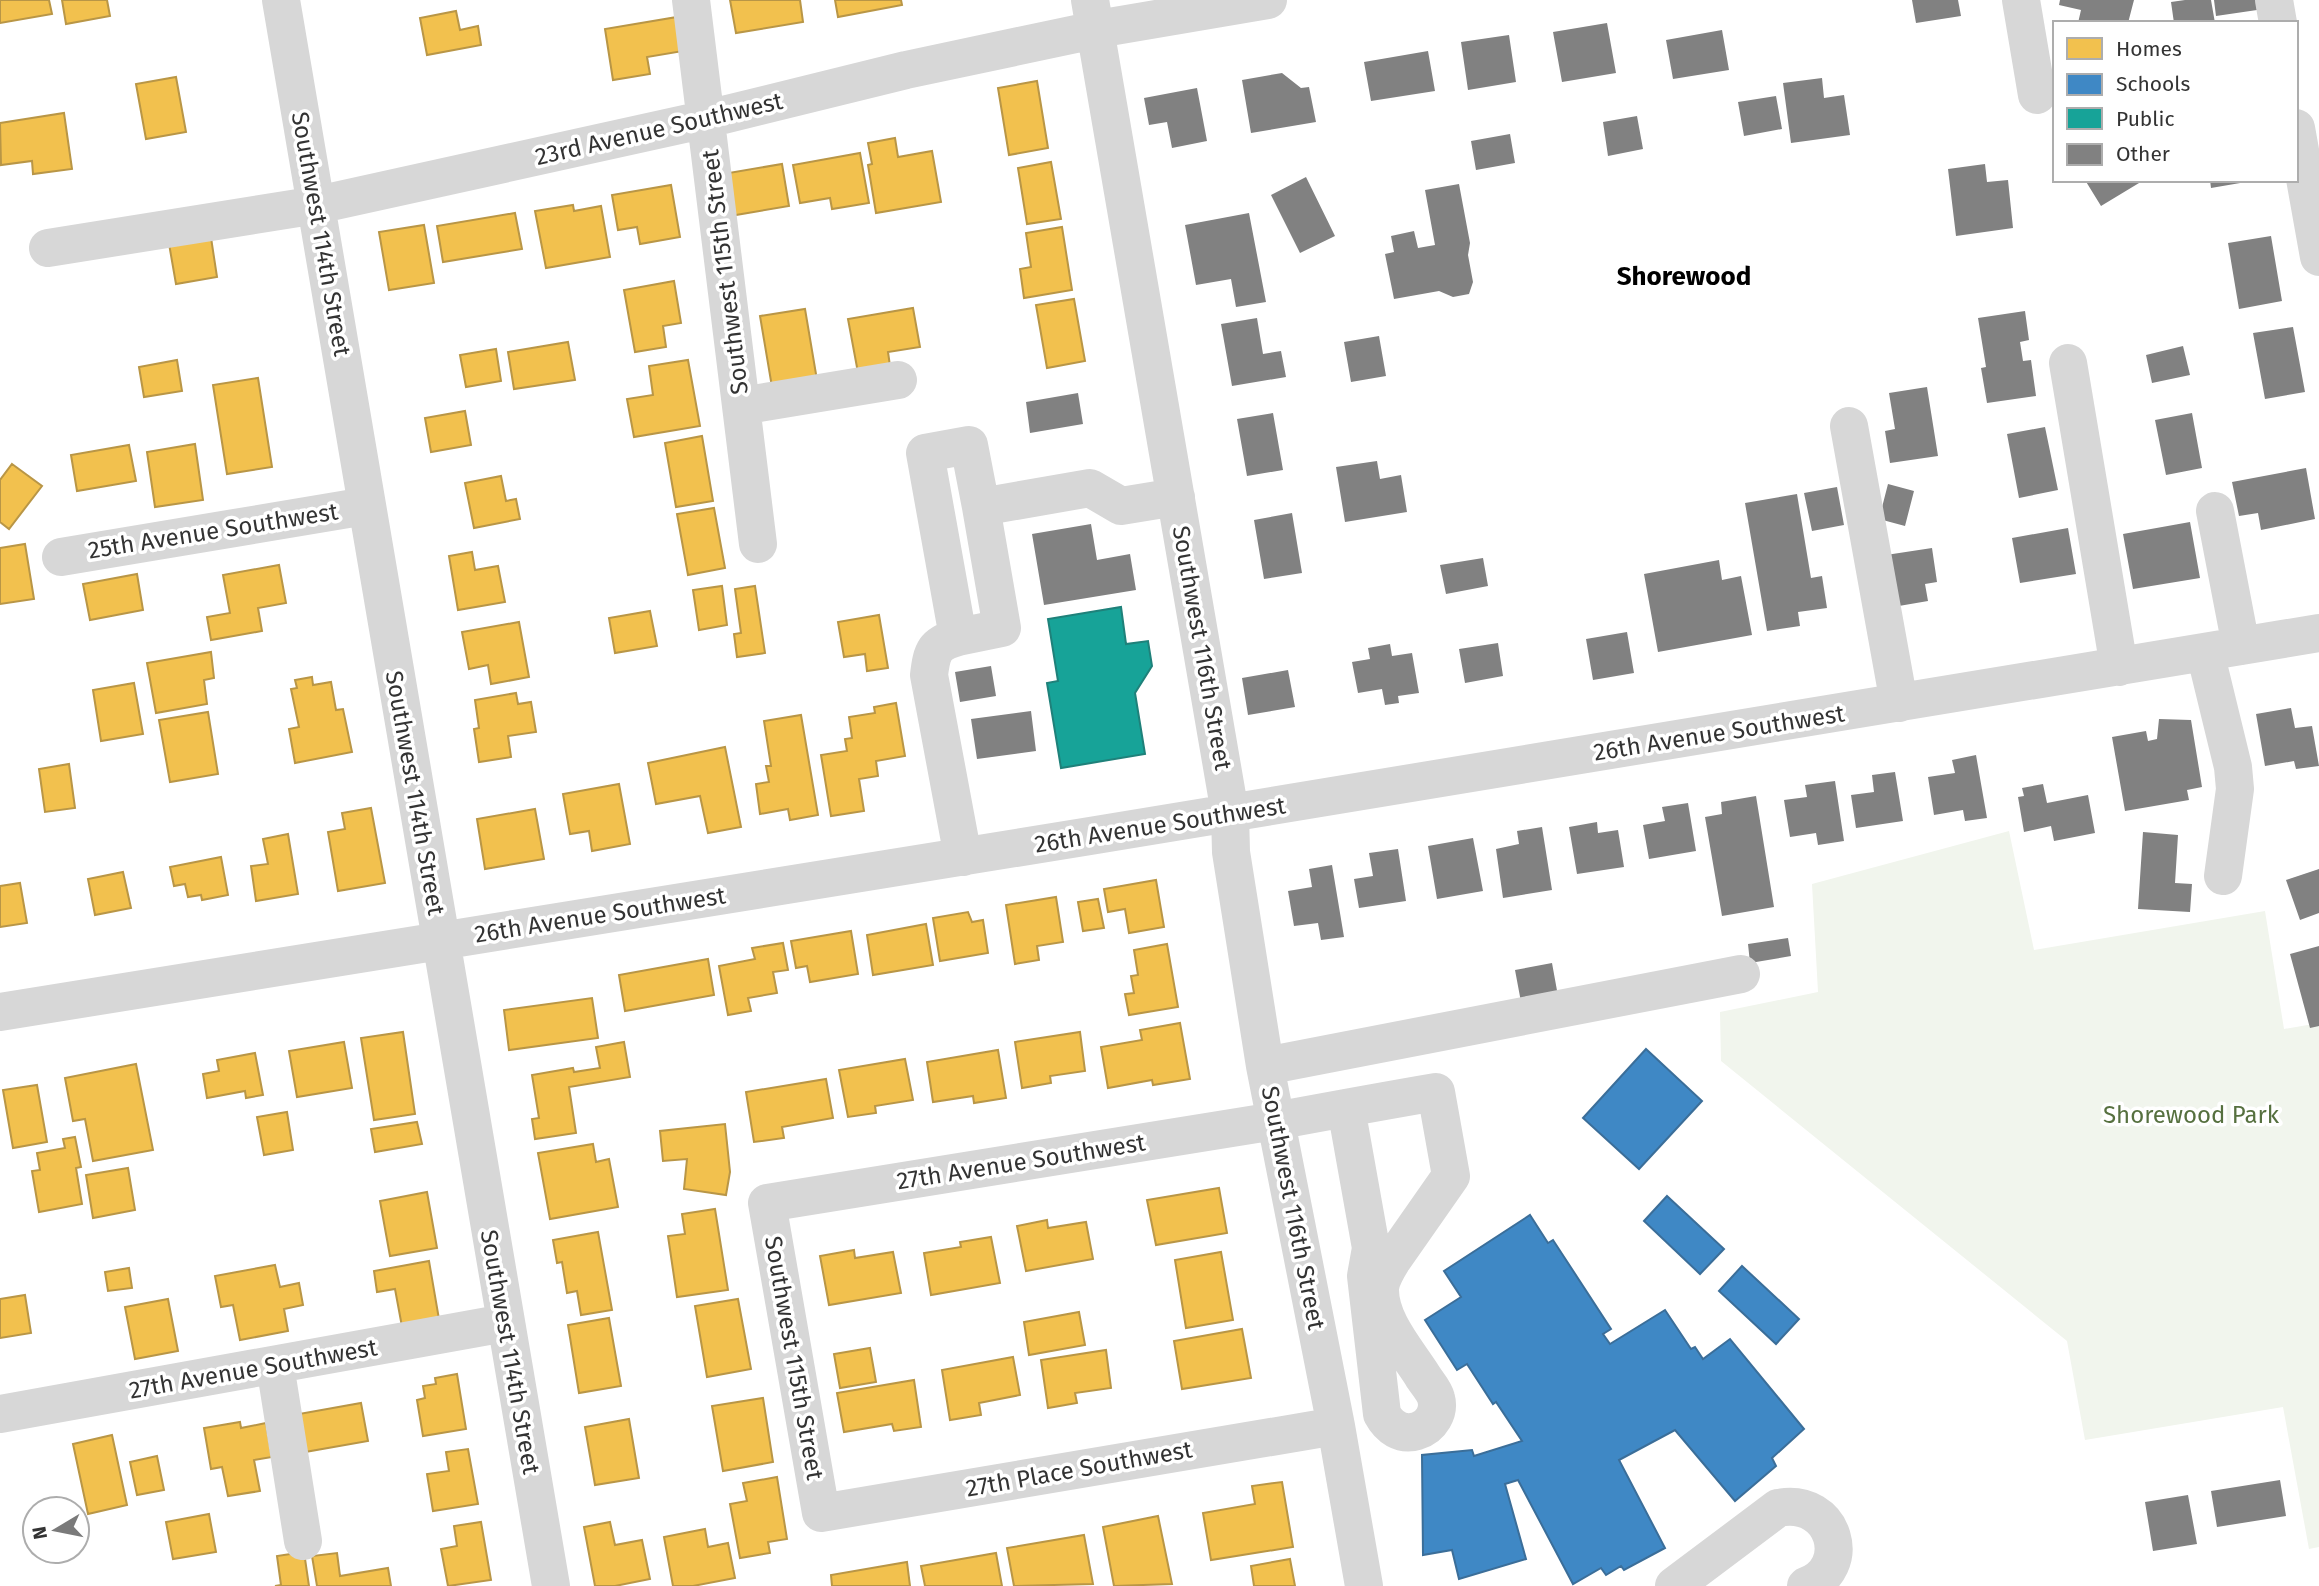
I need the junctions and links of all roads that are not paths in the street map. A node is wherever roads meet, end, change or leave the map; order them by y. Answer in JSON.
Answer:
{"nodes":[{"id":1,"x":281,"y":0,"type":"edge"},
{"id":2,"x":691,"y":0,"type":"edge"},
{"id":3,"x":1268,"y":0,"type":"edge"},
{"id":4,"x":2021,"y":0,"type":"edge"},
{"id":5,"x":2274,"y":0,"type":"edge"},
{"id":6,"x":1093,"y":15,"type":"edge"},
{"id":7,"x":2278,"y":21,"type":"edge"},
{"id":8,"x":2037,"y":95,"type":"dead end"},
{"id":9,"x":707,"y":120,"type":"junction"},
{"id":10,"x":2298,"y":139,"type":"edge"},
{"id":11,"x":317,"y":205,"type":"junction"},
{"id":12,"x":48,"y":248,"type":"dead end"},
{"id":13,"x":2319,"y":257,"type":"edge"},
{"id":14,"x":2068,"y":362,"type":"dead end"},
{"id":15,"x":898,"y":380,"type":"dead end"},
{"id":16,"x":741,"y":406,"type":"junction"},
{"id":17,"x":1849,"y":426,"type":"dead end"},
{"id":18,"x":1176,"y":498,"type":"junction"},
{"id":19,"x":366,"y":506,"type":"junction"},
{"id":20,"x":981,"y":507,"type":"junction"},
{"id":21,"x":2216,"y":511,"type":"dead end"},
{"id":22,"x":758,"y":544,"type":"dead end"},
{"id":23,"x":61,"y":556,"type":"dead end"},
{"id":24,"x":2319,"y":633,"type":"edge"},
{"id":25,"x":958,"y":637,"type":"junction"},
{"id":26,"x":2223,"y":649,"type":"junction"},
{"id":27,"x":2119,"y":667,"type":"junction"},
{"id":28,"x":1899,"y":703,"type":"junction"},
{"id":29,"x":1230,"y":813,"type":"junction"},
{"id":30,"x":964,"y":857,"type":"junction"},
{"id":31,"x":2223,"y":876,"type":"dead end"},
{"id":32,"x":441,"y":941,"type":"junction"},
{"id":33,"x":1741,"y":974,"type":"dead end"},
{"id":34,"x":0,"y":1012,"type":"edge"},
{"id":35,"x":1265,"y":1066,"type":"junction"},
{"id":36,"x":1346,"y":1108,"type":"junction"},
{"id":37,"x":1275,"y":1121,"type":"junction"},
{"id":38,"x":767,"y":1203,"type":"joint"},
{"id":39,"x":505,"y":1323,"type":"junction"},
{"id":40,"x":275,"y":1364,"type":"junction"},
{"id":41,"x":0,"y":1414,"type":"edge"},
{"id":42,"x":1336,"y":1426,"type":"junction"},
{"id":43,"x":821,"y":1513,"type":"joint"},
{"id":44,"x":303,"y":1541,"type":"dead end"},
{"id":45,"x":551,"y":1586,"type":"edge"},
{"id":46,"x":1364,"y":1586,"type":"edge"},
{"id":47,"x":1674,"y":1586,"type":"edge"},
{"id":48,"x":1807,"y":1586,"type":"edge"}],
"edges":[{"from":1,"to":11,"type":"street","name":"Southwest 114th Street"},
{"from":2,"to":9,"type":"street","name":"Southwest 115th Street"},
{"from":3,"to":6,"type":"street","name":"23rd Avenue Southwest"},
{"from":4,"to":8,"type":"street"},
{"from":5,"to":7,"type":"street"},
{"from":6,"to":9,"type":"street","name":"23rd Avenue Southwest"},
{"from":6,"to":18,"type":"street","name":"Southwest 116th Street"},
{"from":9,"to":11,"type":"street","name":"23rd Avenue Southwest"},
{"from":9,"to":16,"type":"street","name":"Southwest 115th Street"},
{"from":10,"to":13,"type":"street"},
{"from":11,"to":12,"type":"street","name":"23rd Avenue Southwest"},
{"from":11,"to":19,"type":"street","name":"Southwest 114th Street"},
{"from":14,"to":27,"type":"street"},
{"from":15,"to":16,"type":"street"},
{"from":16,"to":22,"type":"street","name":"Southwest 115th Street"},
{"from":17,"to":28,"type":"street"},
{"from":18,"to":20,"type":"street"},
{"from":18,"to":29,"type":"street","name":"Southwest 116th Street"},
{"from":19,"to":23,"type":"street","name":"25th Avenue Southwest"},
{"from":19,"to":32,"type":"street","name":"Southwest 114th Street"},
{"from":20,"to":25,"type":"street"},
{"from":20,"to":25,"type":"street"},
{"from":21,"to":26,"type":"street"},
{"from":24,"to":26,"type":"street","name":"26th Avenue Southwest"},
{"from":25,"to":30,"type":"street"},
{"from":26,"to":27,"type":"street","name":"26th Avenue Southwest"},
{"from":26,"to":31,"type":"street"},
{"from":27,"to":28,"type":"street","name":"26th Avenue Southwest"},
{"from":28,"to":29,"type":"street","name":"26th Avenue Southwest"},
{"from":29,"to":30,"type":"street","name":"26th Avenue Southwest"},
{"from":29,"to":35,"type":"street","name":"Southwest 116th Street"},
{"from":30,"to":32,"type":"street","name":"26th Avenue Southwest"},
{"from":32,"to":34,"type":"street","name":"26th Avenue Southwest"},
{"from":32,"to":39,"type":"street","name":"Southwest 114th Street"},
{"from":33,"to":35,"type":"street"},
{"from":35,"to":37,"type":"street","name":"Southwest 116th Street"},
{"from":36,"to":36,"type":"street","name":"27th Avenue Southwest"},
{"from":36,"to":37,"type":"street","name":"27th Avenue Southwest"},
{"from":37,"to":38,"type":"street","name":"27th Avenue Southwest"},
{"from":37,"to":42,"type":"street","name":"Southwest 116th Street"},
{"from":38,"to":43,"type":"street","name":"Southwest 115th Street"},
{"from":39,"to":40,"type":"street","name":"27th Avenue Southwest"},
{"from":39,"to":45,"type":"street","name":"Southwest 114th Street"},
{"from":40,"to":41,"type":"street","name":"27th Avenue Southwest"},
{"from":40,"to":44,"type":"street"},
{"from":42,"to":43,"type":"street","name":"27th Place Southwest"},
{"from":42,"to":46,"type":"street","name":"Southwest 116th Street"},
{"from":47,"to":48,"type":"street"}]}
